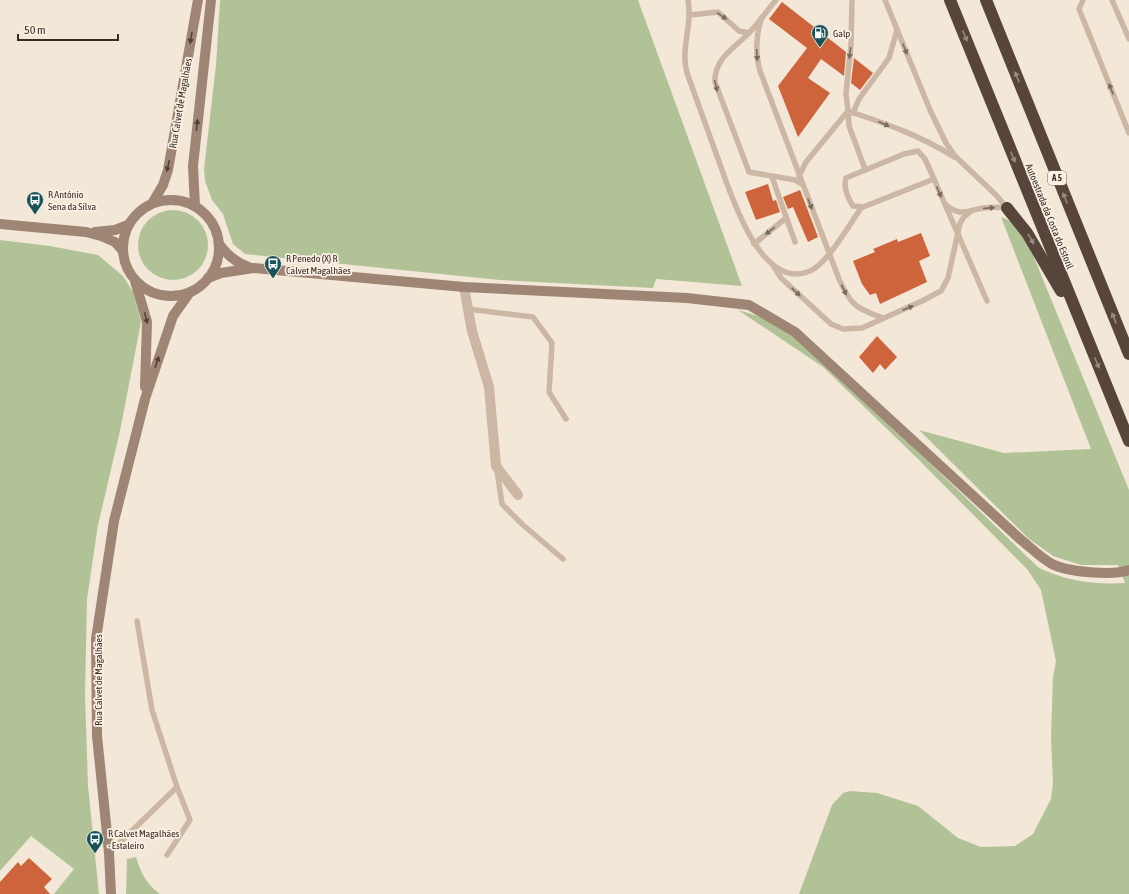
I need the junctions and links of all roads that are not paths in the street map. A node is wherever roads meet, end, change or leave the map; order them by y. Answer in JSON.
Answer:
{"nodes":[{"id":1,"x":198,"y":0,"type":"edge"},
{"id":2,"x":211,"y":0,"type":"edge"},
{"id":3,"x":688,"y":0,"type":"edge"},
{"id":4,"x":776,"y":0,"type":"edge"},
{"id":5,"x":852,"y":0,"type":"edge"},
{"id":6,"x":885,"y":0,"type":"edge"},
{"id":7,"x":950,"y":0,"type":"edge"},
{"id":8,"x":986,"y":0,"type":"edge"},
{"id":9,"x":1083,"y":0,"type":"edge"},
{"id":10,"x":1112,"y":0,"type":"edge"},
{"id":11,"x":690,"y":15,"type":"junction"},
{"id":12,"x":762,"y":17,"type":"junction"},
{"id":13,"x":898,"y":30,"type":"junction"},
{"id":14,"x":749,"y":33,"type":"junction"},
{"id":15,"x":1129,"y":39,"type":"edge"},
{"id":16,"x":850,"y":112,"type":"junction"},
{"id":17,"x":1127,"y":127,"type":"edge"},
{"id":18,"x":1129,"y":133,"type":"edge"},
{"id":19,"x":958,"y":160,"type":"junction"},
{"id":20,"x":865,"y":169,"type":"junction"},
{"id":21,"x":799,"y":176,"type":"junction"},
{"id":22,"x":772,"y":177,"type":"junction"},
{"id":23,"x":934,"y":179,"type":"junction"},
{"id":24,"x":802,"y":184,"type":"junction"},
{"id":25,"x":153,"y":202,"type":"junction"},
{"id":26,"x":945,"y":204,"type":"junction"},
{"id":27,"x":195,"y":206,"type":"junction"},
{"id":28,"x":860,"y":208,"type":"junction"},
{"id":29,"x":1007,"y":208,"type":"junction"},
{"id":30,"x":970,"y":212,"type":"junction"},
{"id":31,"x":786,"y":218,"type":"junction"},
{"id":32,"x":0,"y":224,"type":"edge"},
{"id":33,"x":128,"y":225,"type":"junction"},
{"id":34,"x":86,"y":232,"type":"junction"},
{"id":35,"x":956,"y":234,"type":"junction"},
{"id":36,"x":795,"y":242,"type":"dead end"},
{"id":37,"x":219,"y":244,"type":"junction"},
{"id":38,"x":754,"y":244,"type":"junction"},
{"id":39,"x":122,"y":250,"type":"junction"},
{"id":40,"x":830,"y":254,"type":"junction"},
{"id":41,"x":771,"y":262,"type":"junction"},
{"id":42,"x":253,"y":268,"type":"junction"},
{"id":43,"x":208,"y":278,"type":"junction"},
{"id":44,"x":135,"y":281,"type":"junction"},
{"id":45,"x":464,"y":287,"type":"junction"},
{"id":46,"x":190,"y":292,"type":"junction"},
{"id":47,"x":987,"y":301,"type":"dead end"},
{"id":48,"x":468,"y":309,"type":"junction"},
{"id":49,"x":883,"y":318,"type":"junction"},
{"id":50,"x":1082,"y":327,"type":"junction"},
{"id":51,"x":1129,"y":354,"type":"edge"},
{"id":52,"x":145,"y":399,"type":"junction"},
{"id":53,"x":566,"y":419,"type":"dead end"},
{"id":54,"x":1129,"y":441,"type":"edge"},
{"id":55,"x":496,"y":466,"type":"junction"},
{"id":56,"x":518,"y":495,"type":"dead end"},
{"id":57,"x":563,"y":559,"type":"dead end"},
{"id":58,"x":1125,"y":571,"type":"edge"},
{"id":59,"x":137,"y":621,"type":"dead end"},
{"id":60,"x":177,"y":787,"type":"junction"},
{"id":61,"x":109,"y":853,"type":"junction"},
{"id":62,"x":167,"y":855,"type":"dead end"},
{"id":63,"x":111,"y":894,"type":"edge"}],
"edges":[{"from":1,"to":25,"type":"street","name":"Rua Calvet de Magalhães","one_way":true},
{"from":27,"to":2,"type":"street","name":"Rua Calvet de Magalhães","one_way":true},
{"from":3,"to":11,"type":"lane"},
{"from":4,"to":12,"type":"lane"},
{"from":5,"to":16,"type":"lane","one_way":true},
{"from":6,"to":13,"type":"lane"},
{"from":7,"to":50,"type":"highway","name":"Autoestrada da Costa do Estoril","one_way":true},
{"from":51,"to":8,"type":"highway","name":"Autoestrada da Costa do Estoril","number":"A 5","one_way":true},
{"from":17,"to":9,"type":"lane","one_way":true},
{"from":10,"to":15,"type":"lane"},
{"from":11,"to":14,"type":"lane","one_way":true},
{"from":11,"to":38,"type":"lane"},
{"from":12,"to":14,"type":"lane"},
{"from":12,"to":21,"type":"lane","one_way":true},
{"from":13,"to":16,"type":"lane"},
{"from":13,"to":19,"type":"lane","one_way":true},
{"from":14,"to":22,"type":"lane","one_way":true},
{"from":16,"to":19,"type":"lane","one_way":true},
{"from":16,"to":20,"type":"lane"},
{"from":16,"to":21,"type":"lane"},
{"from":17,"to":18,"type":"lane"},
{"from":19,"to":29,"type":"lane"},
{"from":20,"to":23,"type":"lane"},
{"from":20,"to":28,"type":"lane"},
{"from":21,"to":24,"type":"lane"},
{"from":22,"to":24,"type":"lane"},
{"from":22,"to":31,"type":"lane"},
{"from":23,"to":26,"type":"lane","one_way":true},
{"from":23,"to":28,"type":"lane"},
{"from":24,"to":40,"type":"lane","one_way":true},
{"from":25,"to":27,"type":"street"},
{"from":25,"to":33,"type":"street"},
{"from":26,"to":30,"type":"lane"},
{"from":26,"to":35,"type":"lane"},
{"from":27,"to":37,"type":"street"},
{"from":28,"to":40,"type":"lane"},
{"from":30,"to":29,"type":"lane","one_way":true},
{"from":29,"to":50,"type":"highway","one_way":true},
{"from":30,"to":35,"type":"lane"},
{"from":31,"to":36,"type":"lane"},
{"from":31,"to":38,"type":"lane","one_way":true},
{"from":32,"to":34,"type":"street"},
{"from":33,"to":34,"type":"street"},
{"from":33,"to":39,"type":"street"},
{"from":34,"to":39,"type":"street"},
{"from":35,"to":47,"type":"lane"},
{"from":49,"to":35,"type":"lane","one_way":true},
{"from":37,"to":42,"type":"street"},
{"from":37,"to":43,"type":"street"},
{"from":38,"to":41,"type":"lane"},
{"from":39,"to":44,"type":"street"},
{"from":40,"to":41,"type":"lane"},
{"from":40,"to":49,"type":"lane","one_way":true},
{"from":41,"to":49,"type":"lane","one_way":true},
{"from":42,"to":43,"type":"street"},
{"from":42,"to":45,"type":"street"},
{"from":43,"to":46,"type":"street"},
{"from":44,"to":46,"type":"street"},
{"from":44,"to":52,"type":"street","name":"Rua Calvet de Magalhães","one_way":true},
{"from":45,"to":48,"type":"street"},
{"from":45,"to":58,"type":"street"},
{"from":52,"to":46,"type":"street","name":"Rua Calvet de Magalhães","one_way":true},
{"from":48,"to":53,"type":"lane"},
{"from":48,"to":55,"type":"street"},
{"from":50,"to":54,"type":"highway","name":"Autoestrada da Costa do Estoril","one_way":true},
{"from":52,"to":61,"type":"street","name":"Rua Calvet de Magalhães"},
{"from":55,"to":56,"type":"street"},
{"from":55,"to":57,"type":"lane"},
{"from":59,"to":60,"type":"lane"},
{"from":60,"to":61,"type":"lane"},
{"from":60,"to":62,"type":"lane"},
{"from":61,"to":63,"type":"street","name":"Rua Calvet de Magalhães"}]}
